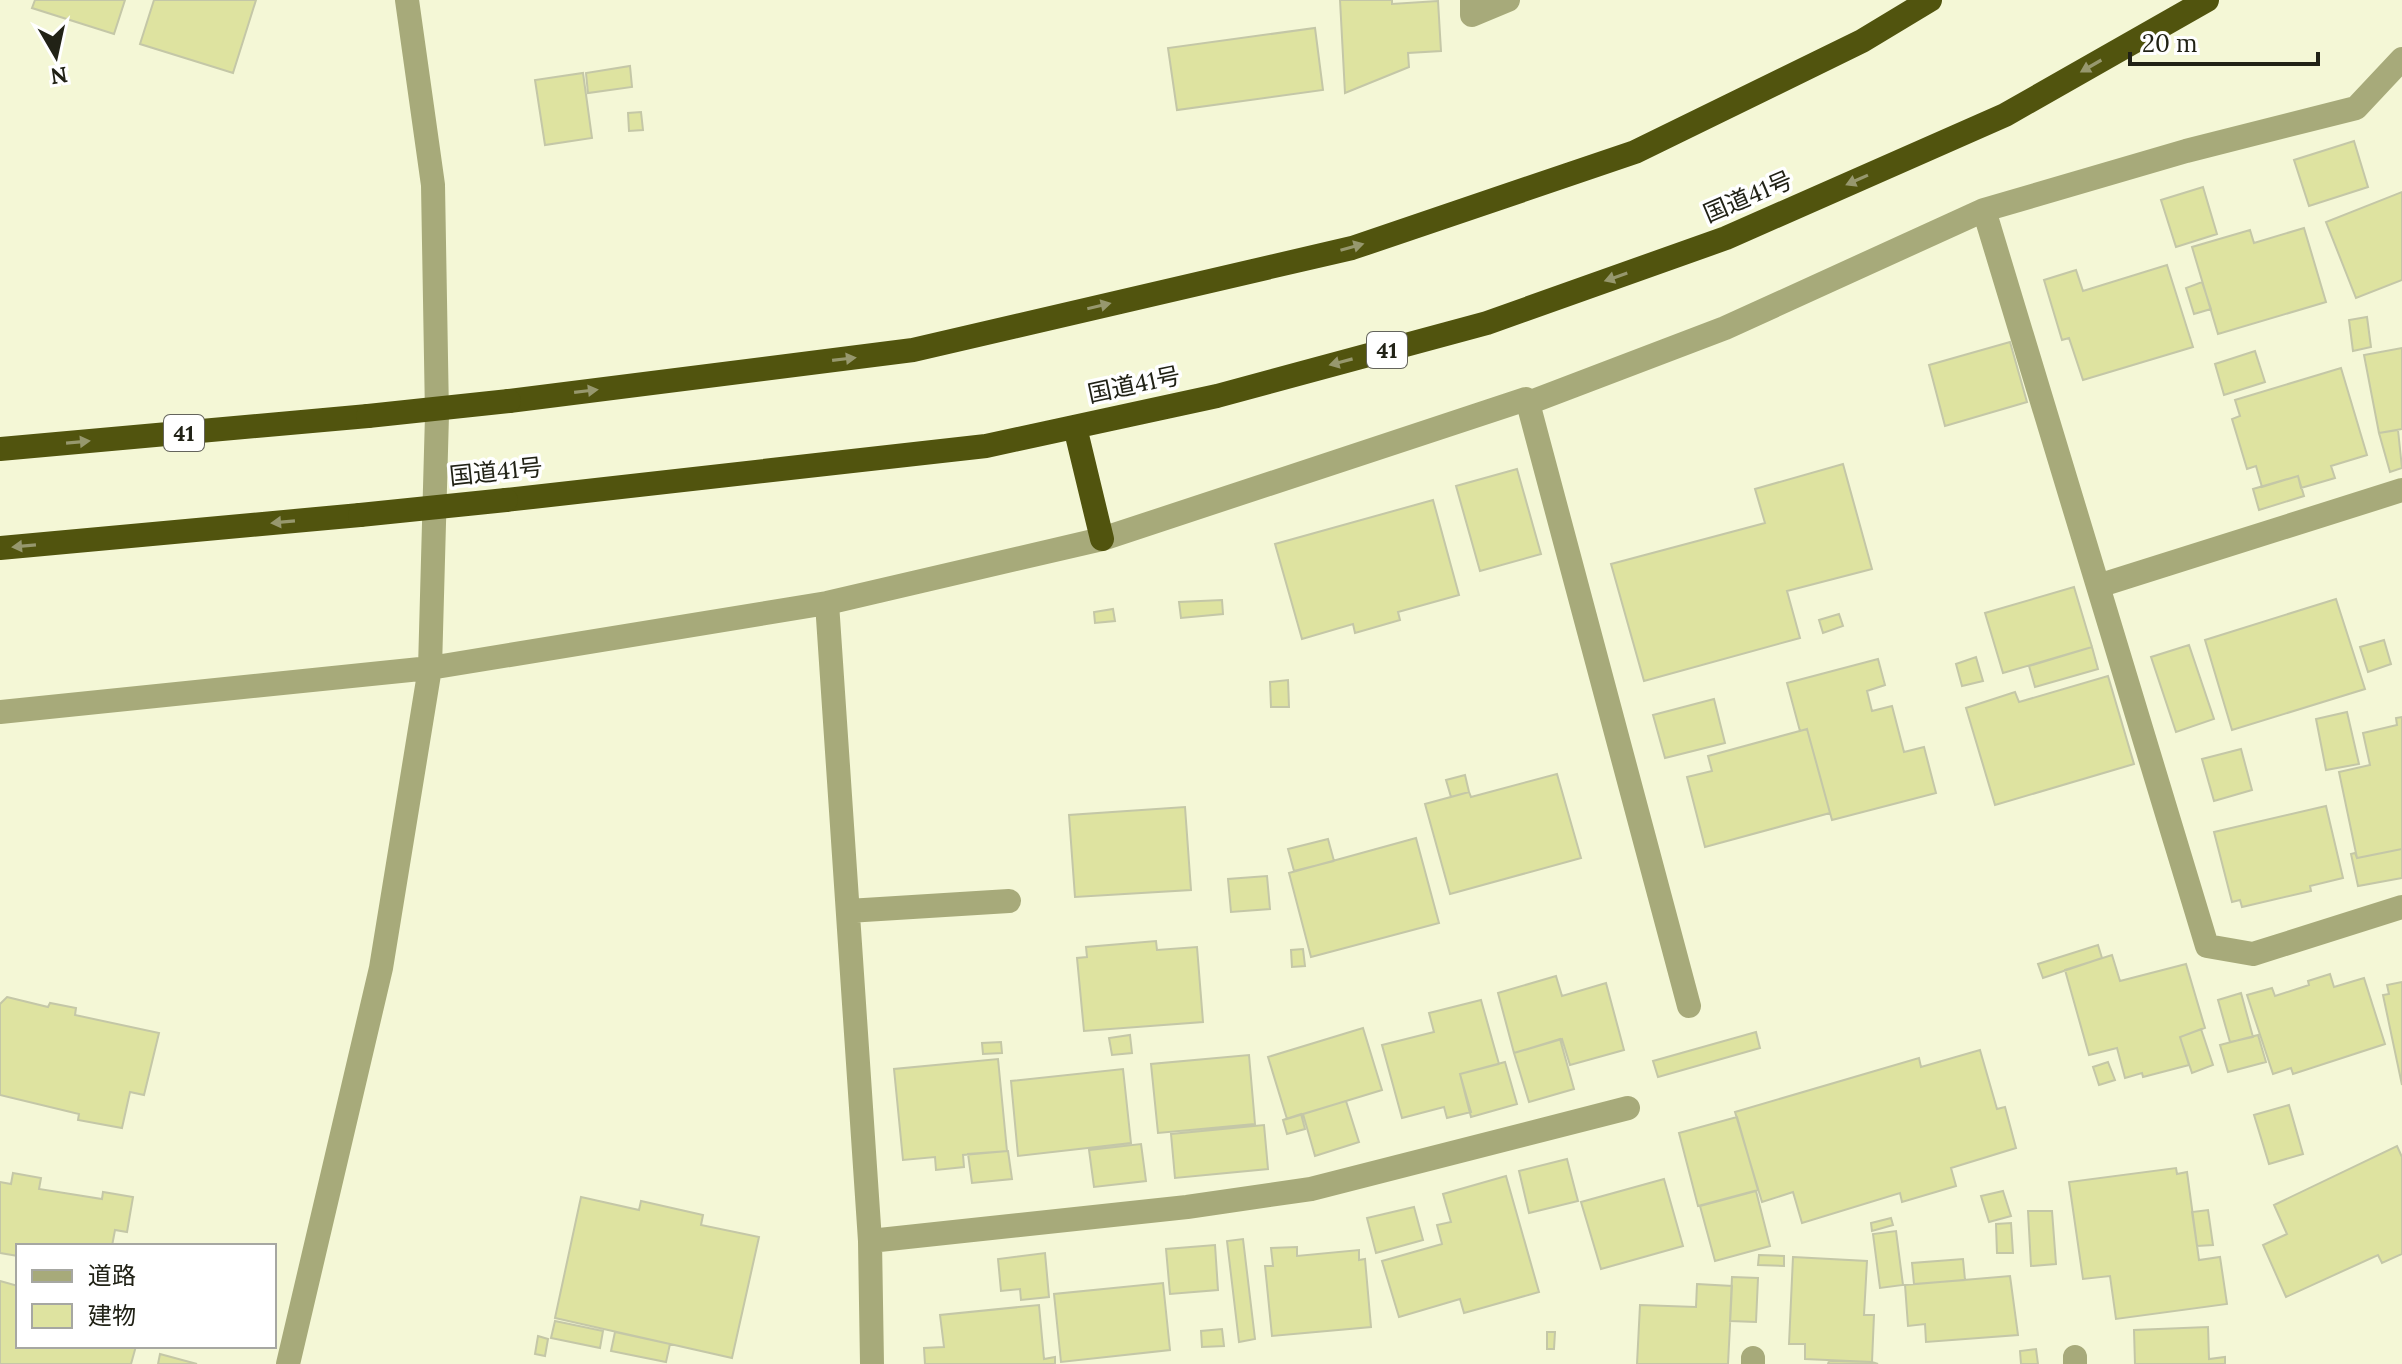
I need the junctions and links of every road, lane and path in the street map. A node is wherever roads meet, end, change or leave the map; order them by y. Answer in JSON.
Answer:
{"nodes":[{"id":1,"x":407,"y":0,"type":"edge"},
{"id":2,"x":1472,"y":0,"type":"edge"},
{"id":3,"x":1508,"y":0,"type":"edge"},
{"id":4,"x":1930,"y":0,"type":"edge"},
{"id":5,"x":2207,"y":0,"type":"edge"},
{"id":6,"x":2402,"y":59,"type":"edge"},
{"id":7,"x":1984,"y":210,"type":"junction"},
{"id":8,"x":1528,"y":403,"type":"junction"},
{"id":9,"x":1075,"y":427,"type":"junction"},
{"id":10,"x":0,"y":449,"type":"edge"},
{"id":11,"x":2402,"y":490,"type":"edge"},
{"id":12,"x":1102,"y":539,"type":"junction"},
{"id":13,"x":0,"y":548,"type":"edge"},
{"id":14,"x":2098,"y":586,"type":"junction"},
{"id":15,"x":827,"y":603,"type":"junction"},
{"id":16,"x":430,"y":668,"type":"junction"},
{"id":17,"x":0,"y":712,"type":"edge"},
{"id":18,"x":1009,"y":901,"type":"dead end"},
{"id":19,"x":2402,"y":907,"type":"edge"},
{"id":20,"x":848,"y":911,"type":"junction"},
{"id":21,"x":1689,"y":1006,"type":"dead end"},
{"id":22,"x":1628,"y":1108,"type":"dead end"},
{"id":23,"x":870,"y":1241,"type":"junction"},
{"id":24,"x":288,"y":1364,"type":"edge"},
{"id":25,"x":872,"y":1364,"type":"edge"}],
"edges":[{"from":1,"to":16,"type":"street"},
{"from":2,"to":3,"type":"street"},
{"from":10,"to":4,"type":"highway","number":"41","one_way":true,"bridge":true},
{"from":5,"to":9,"type":"highway","name":"国道41号","number":"41","one_way":true},
{"from":6,"to":7,"type":"street"},
{"from":7,"to":8,"type":"street"},
{"from":7,"to":14,"type":"street"},
{"from":8,"to":12,"type":"street"},
{"from":8,"to":21,"type":"street"},
{"from":9,"to":12,"type":"highway"},
{"from":9,"to":13,"type":"highway","name":"国道41号","number":"41","one_way":true,"bridge":true},
{"from":11,"to":14,"type":"street"},
{"from":12,"to":15,"type":"street"},
{"from":14,"to":19,"type":"street"},
{"from":15,"to":16,"type":"street"},
{"from":15,"to":20,"type":"street"},
{"from":16,"to":17,"type":"street"},
{"from":16,"to":24,"type":"street"},
{"from":18,"to":20,"type":"street"},
{"from":20,"to":23,"type":"street"},
{"from":22,"to":23,"type":"street"},
{"from":23,"to":25,"type":"street"}]}
